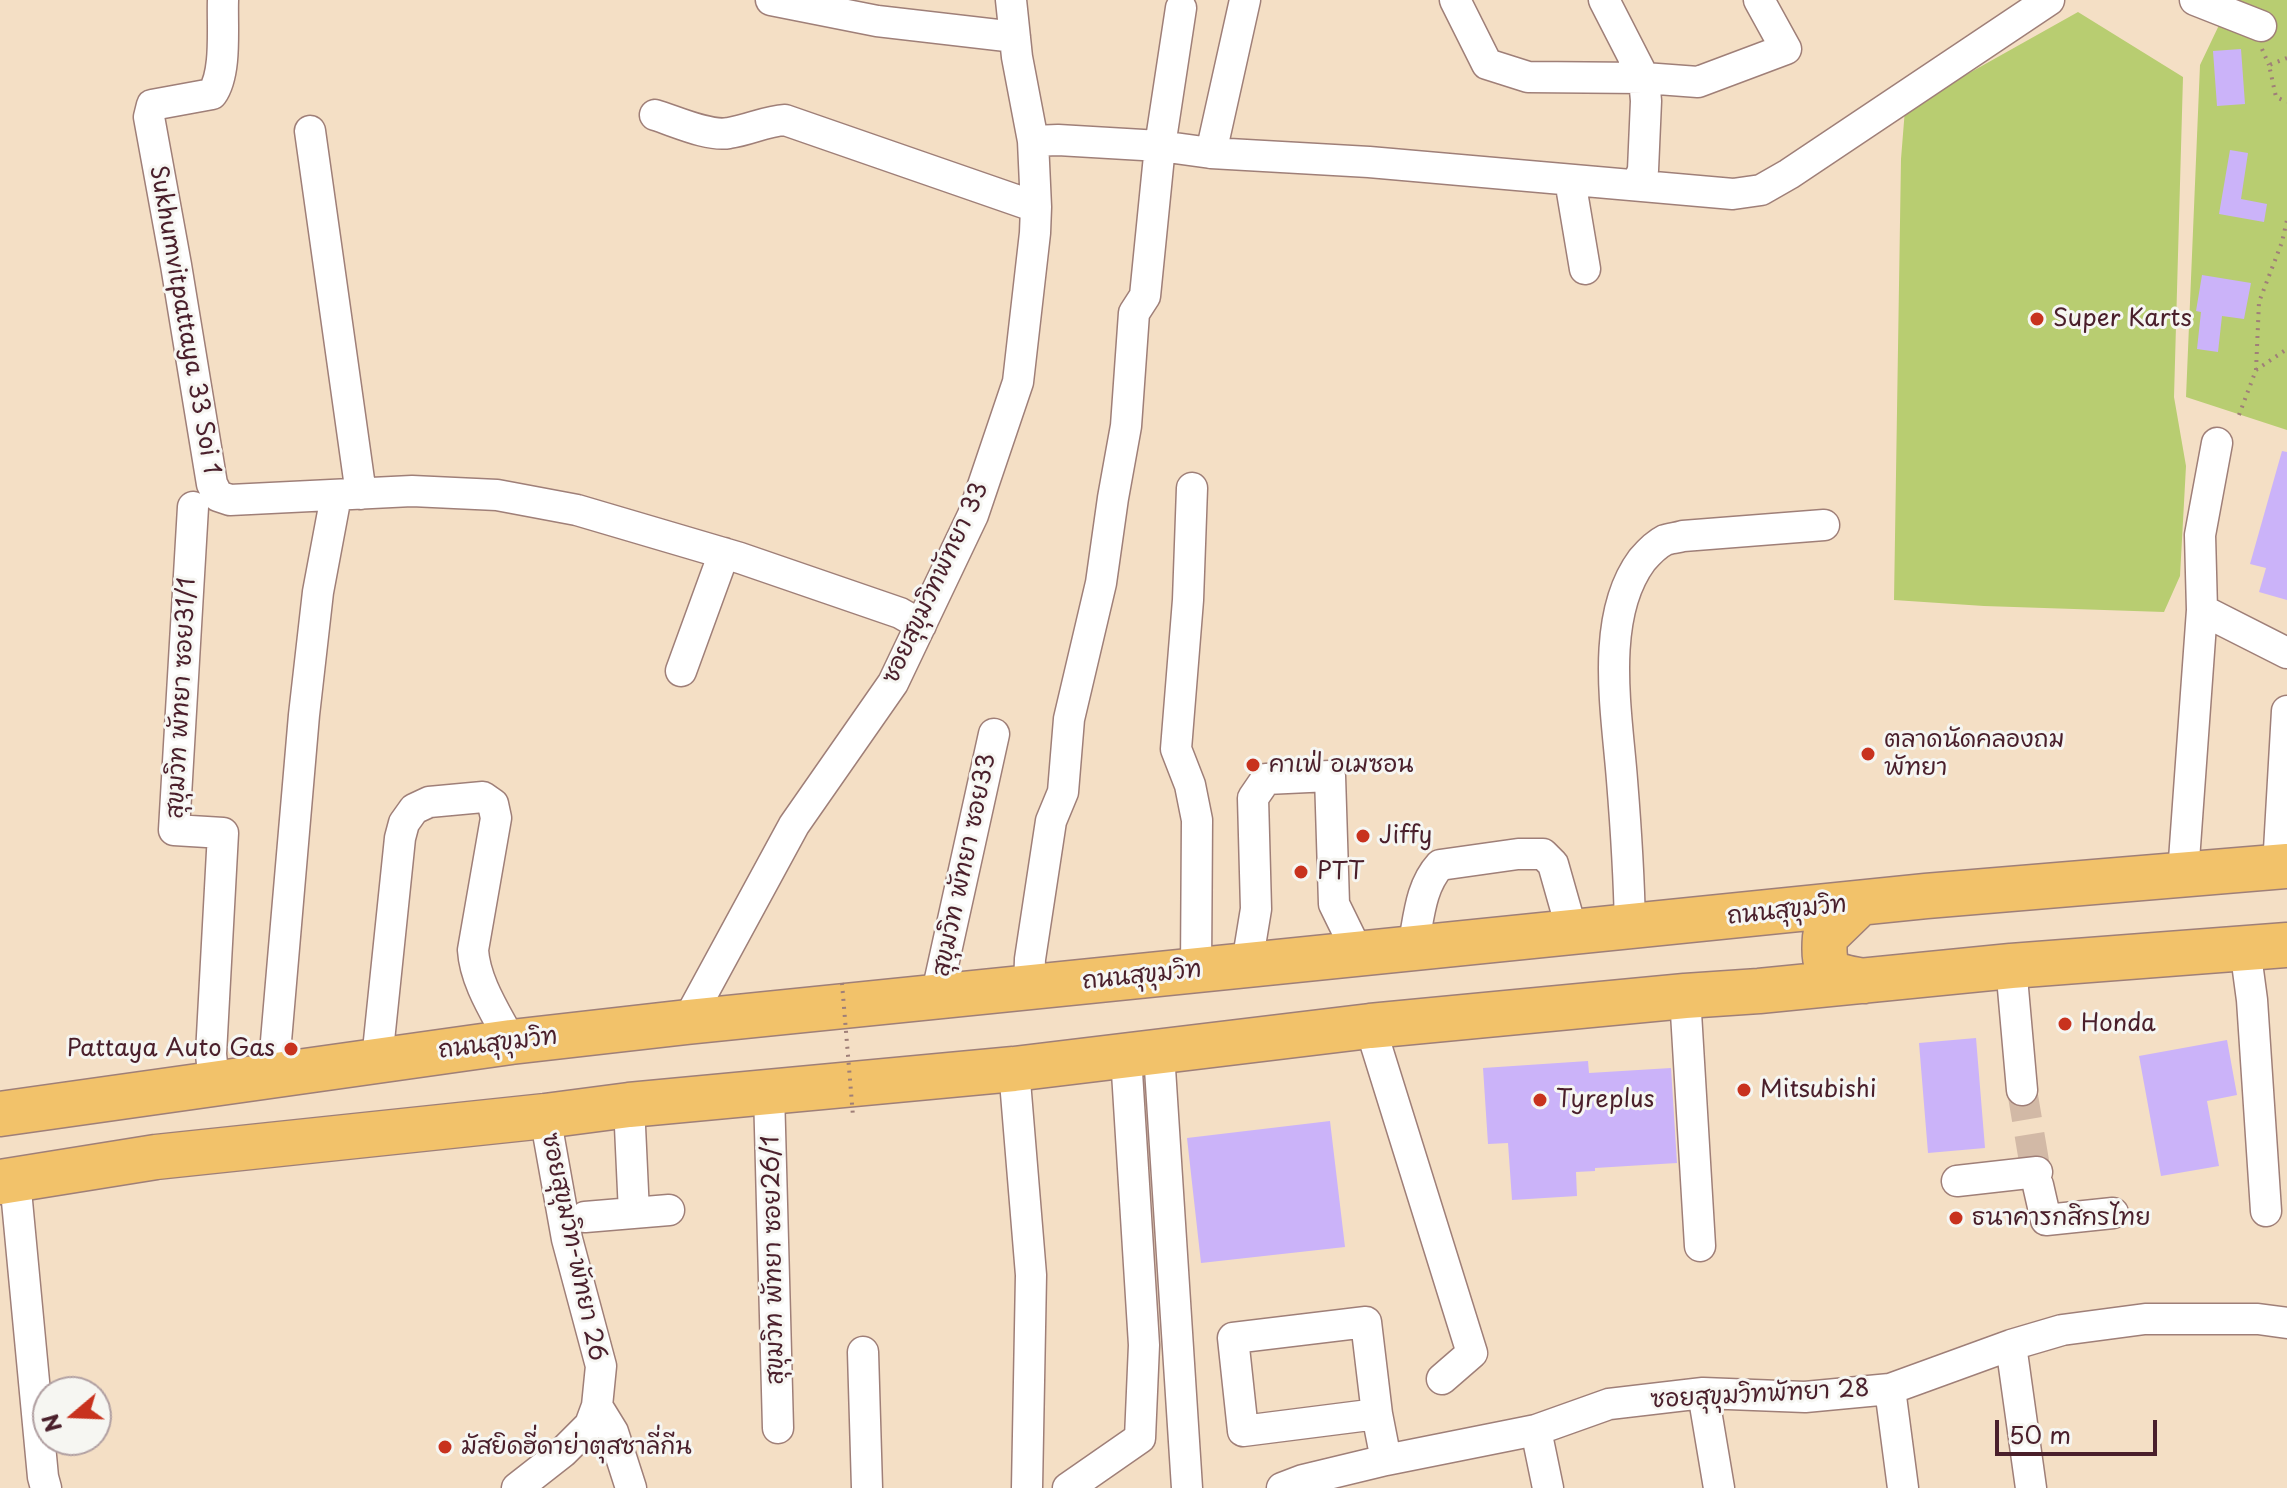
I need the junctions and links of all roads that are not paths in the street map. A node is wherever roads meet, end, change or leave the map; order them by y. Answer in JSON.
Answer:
{"nodes":[{"id":1,"x":223,"y":0,"type":"edge"},
{"id":2,"x":771,"y":0,"type":"edge"},
{"id":3,"x":1011,"y":0,"type":"edge"},
{"id":4,"x":1245,"y":0,"type":"edge"},
{"id":5,"x":1455,"y":0,"type":"edge"},
{"id":6,"x":1604,"y":0,"type":"edge"},
{"id":7,"x":1759,"y":0,"type":"edge"},
{"id":8,"x":2049,"y":0,"type":"edge"},
{"id":9,"x":2195,"y":0,"type":"edge"},
{"id":10,"x":1181,"y":8,"type":"dead end"},
{"id":11,"x":2261,"y":26,"type":"dead end"},
{"id":12,"x":1015,"y":37,"type":"junction"},
{"id":13,"x":1644,"y":78,"type":"junction"},
{"id":14,"x":655,"y":115,"type":"dead end"},
{"id":15,"x":310,"y":131,"type":"dead end"},
{"id":16,"x":1033,"y":141,"type":"junction"},
{"id":17,"x":1160,"y":146,"type":"junction"},
{"id":18,"x":1211,"y":153,"type":"junction"},
{"id":19,"x":1570,"y":180,"type":"junction"},
{"id":20,"x":1637,"y":185,"type":"junction"},
{"id":21,"x":1036,"y":207,"type":"junction"},
{"id":22,"x":1585,"y":269,"type":"dead end"},
{"id":23,"x":2217,"y":443,"type":"dead end"},
{"id":24,"x":1192,"y":488,"type":"dead end"},
{"id":25,"x":349,"y":495,"type":"junction"},
{"id":26,"x":193,"y":507,"type":"dead end"},
{"id":27,"x":1824,"y":525,"type":"dead end"},
{"id":28,"x":724,"y":553,"type":"junction"},
{"id":29,"x":2202,"y":610,"type":"junction"},
{"id":30,"x":921,"y":625,"type":"junction"},
{"id":31,"x":2287,"y":653,"type":"edge"},
{"id":32,"x":681,"y":671,"type":"dead end"},
{"id":33,"x":2287,"y":711,"type":"edge"},
{"id":34,"x":994,"y":734,"type":"dead end"},
{"id":35,"x":2283,"y":867,"type":"edge"},
{"id":36,"x":2183,"y":874,"type":"junction"},
{"id":37,"x":1860,"y":903,"type":"junction"},
{"id":38,"x":1752,"y":914,"type":"junction"},
{"id":39,"x":1630,"y":926,"type":"junction"},
{"id":40,"x":1572,"y":931,"type":"junction"},
{"id":41,"x":1413,"y":947,"type":"junction"},
{"id":42,"x":2266,"y":947,"type":"edge"},
{"id":43,"x":1358,"y":953,"type":"junction"},
{"id":44,"x":1247,"y":964,"type":"junction"},
{"id":45,"x":2011,"y":966,"type":"junction"},
{"id":46,"x":1196,"y":970,"type":"junction"},
{"id":47,"x":1864,"y":981,"type":"junction"},
{"id":48,"x":1029,"y":987,"type":"junction"},
{"id":49,"x":1759,"y":991,"type":"junction"},
{"id":50,"x":1685,"y":996,"type":"junction"},
{"id":51,"x":936,"y":997,"type":"junction"},
{"id":52,"x":687,"y":1022,"type":"junction"},
{"id":53,"x":1370,"y":1026,"type":"junction"},
{"id":54,"x":511,"y":1042,"type":"junction"},
{"id":55,"x":1142,"y":1055,"type":"junction"},
{"id":56,"x":377,"y":1060,"type":"junction"},
{"id":57,"x":1014,"y":1069,"type":"junction"},
{"id":58,"x":273,"y":1076,"type":"junction"},
{"id":59,"x":214,"y":1083,"type":"junction"},
{"id":60,"x":2022,"y":1090,"type":"tunnel mouth"},
{"id":61,"x":769,"y":1092,"type":"junction"},
{"id":62,"x":629,"y":1105,"type":"junction"},
{"id":63,"x":0,"y":1114,"type":"edge"},
{"id":64,"x":545,"y":1116,"type":"junction"},
{"id":65,"x":8,"y":1181,"type":"edge"},
{"id":66,"x":1957,"y":1181,"type":"dead end"},
{"id":67,"x":669,"y":1210,"type":"dead end"},
{"id":68,"x":2266,"y":1211,"type":"dead end"},
{"id":69,"x":634,"y":1213,"type":"junction"},
{"id":70,"x":2113,"y":1213,"type":"dead end"},
{"id":71,"x":585,"y":1217,"type":"dead end"},
{"id":72,"x":1700,"y":1246,"type":"dead end"},
{"id":73,"x":2287,"y":1323,"type":"edge"},
{"id":74,"x":2011,"y":1345,"type":"junction"},
{"id":75,"x":863,"y":1352,"type":"dead end"},
{"id":76,"x":1442,"y":1379,"type":"dead end"},
{"id":77,"x":1890,"y":1389,"type":"junction"},
{"id":78,"x":1703,"y":1393,"type":"junction"},
{"id":79,"x":597,"y":1406,"type":"junction"},
{"id":80,"x":1377,"y":1414,"type":"junction"},
{"id":81,"x":778,"y":1428,"type":"dead end"},
{"id":82,"x":1536,"y":1430,"type":"junction"},
{"id":83,"x":1386,"y":1460,"type":"junction"},
{"id":84,"x":46,"y":1488,"type":"edge"},
{"id":85,"x":517,"y":1488,"type":"edge"},
{"id":86,"x":631,"y":1488,"type":"edge"},
{"id":87,"x":867,"y":1488,"type":"edge"},
{"id":88,"x":1027,"y":1488,"type":"edge"},
{"id":89,"x":1068,"y":1488,"type":"edge"},
{"id":90,"x":1187,"y":1488,"type":"edge"},
{"id":91,"x":1282,"y":1488,"type":"edge"},
{"id":92,"x":1548,"y":1488,"type":"edge"},
{"id":93,"x":1719,"y":1488,"type":"edge"},
{"id":94,"x":1903,"y":1488,"type":"edge"},
{"id":95,"x":2031,"y":1488,"type":"edge"}],
"edges":[{"from":1,"to":25,"type":"street","name":"Sukhumvitpattaya 33 Soi 1"},
{"from":2,"to":12,"type":"street"},
{"from":3,"to":12,"type":"street","name":"ซอยสุขุมวิทพัทยา 33"},
{"from":4,"to":18,"type":"street"},
{"from":5,"to":13,"type":"street"},
{"from":6,"to":13,"type":"street"},
{"from":7,"to":13,"type":"street"},
{"from":8,"to":20,"type":"street"},
{"from":9,"to":11,"type":"street"},
{"from":10,"to":17,"type":"street"},
{"from":12,"to":16,"type":"street","name":"ซอยสุขุมวิทพัทยา 33"},
{"from":13,"to":20,"type":"street"},
{"from":14,"to":21,"type":"street"},
{"from":15,"to":25,"type":"street"},
{"from":16,"to":17,"type":"street"},
{"from":16,"to":21,"type":"street","name":"ซอยสุขุมวิทพัทยา 33"},
{"from":17,"to":18,"type":"street"},
{"from":17,"to":48,"type":"street"},
{"from":18,"to":19,"type":"street"},
{"from":19,"to":20,"type":"street"},
{"from":19,"to":22,"type":"street"},
{"from":21,"to":30,"type":"street","name":"ซอยสุขุมวิทพัทยา 33"},
{"from":23,"to":29,"type":"street"},
{"from":24,"to":46,"type":"street"},
{"from":25,"to":28,"type":"street","name":"Sukhumvitpattaya 33 Soi 1"},
{"from":25,"to":58,"type":"street"},
{"from":26,"to":59,"type":"street","name":"สุขุมวิท พัทยา ซอย31/1"},
{"from":27,"to":39,"type":"street"},
{"from":28,"to":30,"type":"street","name":"Sukhumvitpattaya 33 Soi 1"},
{"from":28,"to":32,"type":"street"},
{"from":29,"to":31,"type":"street"},
{"from":29,"to":36,"type":"street"},
{"from":30,"to":52,"type":"street","name":"ซอยสุขุมวิทพัทยา 33"},
{"from":33,"to":35,"type":"street"},
{"from":34,"to":51,"type":"street","name":"สุขุมวิท พัทยา ซอย33"},
{"from":35,"to":36,"type":"highway","name":"ถนนสุขุมวิท"},
{"from":36,"to":37,"type":"highway","name":"ถนนสุขุมวิท"},
{"from":37,"to":38,"type":"highway","name":"ถนนสุขุมวิท"},
{"from":37,"to":47,"type":"highway"},
{"from":38,"to":39,"type":"highway","name":"ถนนสุขุมวิท"},
{"from":38,"to":49,"type":"highway"},
{"from":39,"to":40,"type":"highway","name":"ถนนสุขุมวิท"},
{"from":40,"to":41,"type":"highway","name":"ถนนสุขุมวิท"},
{"from":40,"to":41,"type":"street"},
{"from":41,"to":43,"type":"highway","name":"ถนนสุขุมวิท"},
{"from":42,"to":45,"type":"highway"},
{"from":42,"to":68,"type":"street"},
{"from":43,"to":44,"type":"highway","name":"ถนนสุขุมวิท"},
{"from":43,"to":44,"type":"street"},
{"from":44,"to":46,"type":"highway","name":"ถนนสุขุมวิท"},
{"from":45,"to":47,"type":"highway"},
{"from":45,"to":60,"type":"street"},
{"from":46,"to":48,"type":"highway","name":"ถนนสุขุมวิท"},
{"from":47,"to":49,"type":"highway"},
{"from":48,"to":51,"type":"highway","name":"ถนนสุขุมวิท"},
{"from":49,"to":50,"type":"highway"},
{"from":50,"to":53,"type":"highway"},
{"from":50,"to":72,"type":"street"},
{"from":51,"to":52,"type":"highway","name":"ถนนสุขุมวิท"},
{"from":52,"to":54,"type":"highway","name":"ถนนสุขุมวิท"},
{"from":53,"to":55,"type":"highway"},
{"from":53,"to":76,"type":"street"},
{"from":54,"to":56,"type":"highway","name":"ถนนสุขุมวิท"},
{"from":54,"to":56,"type":"street"},
{"from":55,"to":57,"type":"highway"},
{"from":55,"to":89,"type":"street"},
{"from":55,"to":90,"type":"street"},
{"from":56,"to":58,"type":"highway","name":"ถนนสุขุมวิท"},
{"from":57,"to":61,"type":"highway"},
{"from":57,"to":88,"type":"street"},
{"from":58,"to":59,"type":"highway","name":"ถนนสุขุมวิท"},
{"from":59,"to":63,"type":"highway","name":"ถนนสุขุมวิท"},
{"from":61,"to":62,"type":"highway"},
{"from":61,"to":81,"type":"street","name":"สุขุมวิท พัทยา ซอย26/1"},
{"from":62,"to":64,"type":"highway"},
{"from":62,"to":69,"type":"street"},
{"from":64,"to":65,"type":"highway"},
{"from":64,"to":79,"type":"street","name":"ซอยสุขุมวิท-พัทยา 26"},
{"from":65,"to":84,"type":"street"},
{"from":66,"to":70,"type":"street"},
{"from":67,"to":69,"type":"street"},
{"from":69,"to":71,"type":"street"},
{"from":73,"to":74,"type":"street","name":"ซอยสุขุมวิทพัทยา 28"},
{"from":74,"to":77,"type":"street","name":"ซอยสุขุมวิทพัทยา 28"},
{"from":74,"to":95,"type":"street"},
{"from":75,"to":87,"type":"street"},
{"from":77,"to":78,"type":"street","name":"ซอยสุขุมวิทพัทยา 28"},
{"from":77,"to":94,"type":"street"},
{"from":78,"to":82,"type":"street","name":"ซอยสุขุมวิทพัทยา 28"},
{"from":78,"to":93,"type":"street"},
{"from":79,"to":85,"type":"street","name":"ซอยสุขุมวิท-พัทยา 26"},
{"from":79,"to":86,"type":"street"},
{"from":80,"to":80,"type":"street"},
{"from":80,"to":83,"type":"street"},
{"from":82,"to":83,"type":"street","name":"ซอยสุขุมวิทพัทยา 28"},
{"from":82,"to":92,"type":"street"},
{"from":83,"to":91,"type":"street","name":"ซอยสุขุมวิทพัทยา 28"}]}
